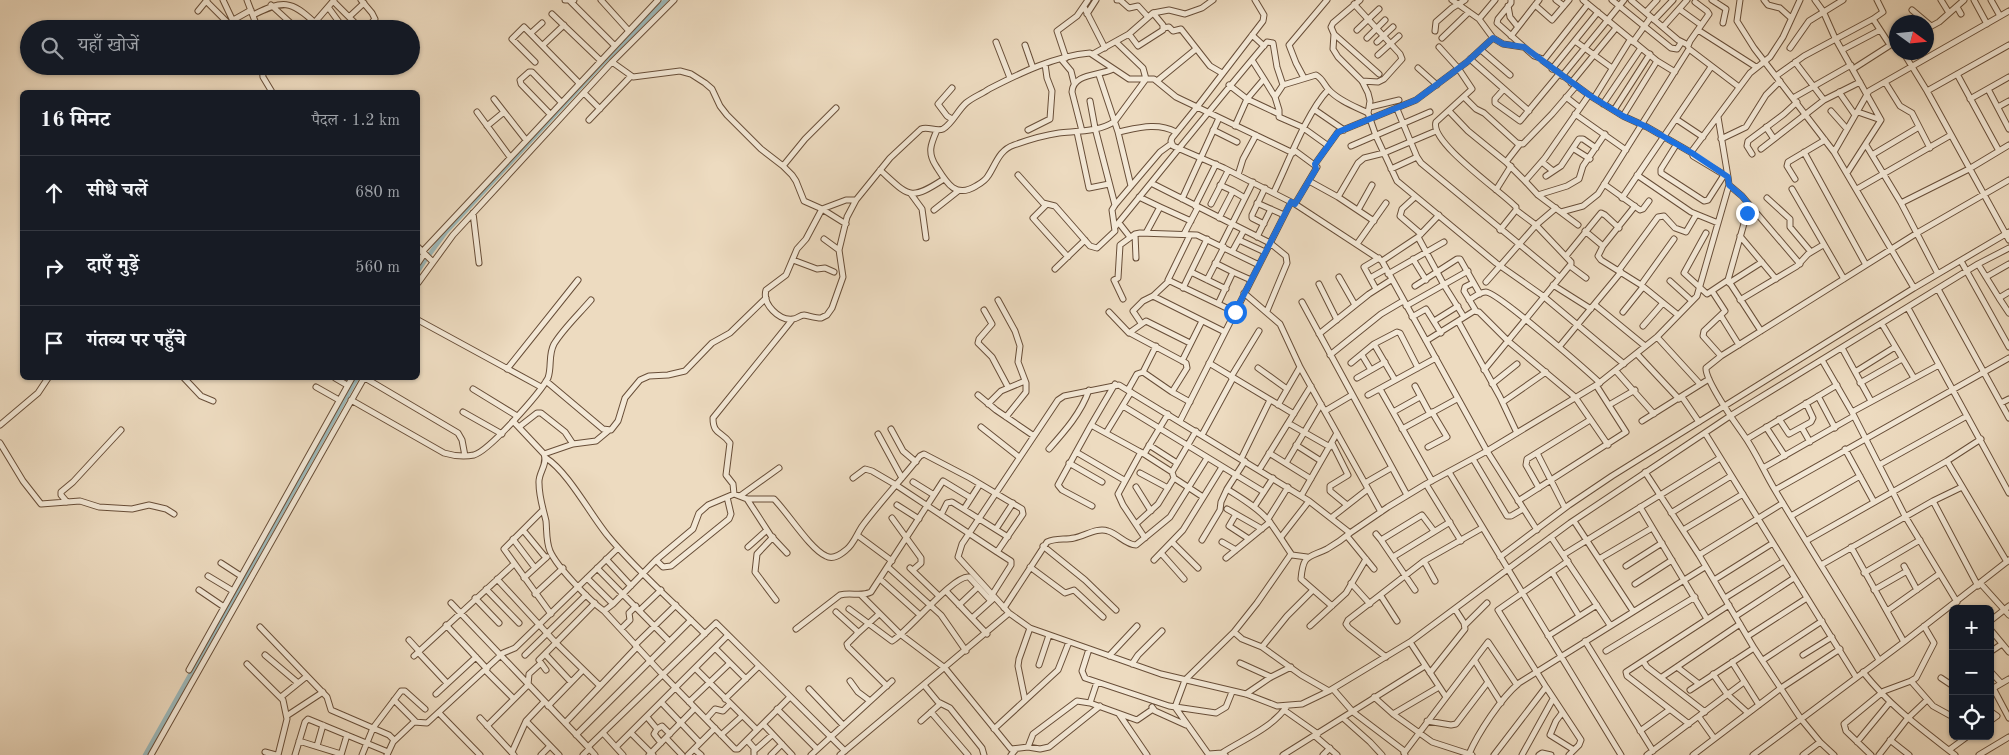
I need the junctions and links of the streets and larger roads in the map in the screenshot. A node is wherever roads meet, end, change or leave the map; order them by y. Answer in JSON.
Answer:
{"nodes":[{"id":1,"x":207,"y":0,"type":"edge"},
{"id":2,"x":223,"y":0,"type":"edge"},
{"id":3,"x":247,"y":0,"type":"edge"},
{"id":4,"x":324,"y":0,"type":"edge"},
{"id":5,"x":570,"y":0,"type":"edge"},
{"id":6,"x":601,"y":0,"type":"edge"},
{"id":7,"x":658,"y":0,"type":"edge"},
{"id":8,"x":674,"y":0,"type":"edge"},
{"id":9,"x":1088,"y":0,"type":"edge"},
{"id":10,"x":1096,"y":0,"type":"edge"},
{"id":11,"x":1117,"y":0,"type":"edge"},
{"id":12,"x":1213,"y":0,"type":"edge"},
{"id":13,"x":1255,"y":0,"type":"edge"},
{"id":14,"x":1327,"y":0,"type":"edge"},
{"id":15,"x":1360,"y":0,"type":"edge"},
{"id":16,"x":1452,"y":0,"type":"edge"},
{"id":17,"x":1465,"y":0,"type":"edge"},
{"id":18,"x":1495,"y":0,"type":"edge"},
{"id":19,"x":1511,"y":0,"type":"edge"},
{"id":20,"x":1556,"y":0,"type":"edge"},
{"id":21,"x":1569,"y":0,"type":"edge"},
{"id":22,"x":1583,"y":0,"type":"edge"},
{"id":23,"x":1612,"y":0,"type":"edge"},
{"id":24,"x":1624,"y":0,"type":"edge"},
{"id":25,"x":1631,"y":0,"type":"edge"},
{"id":26,"x":1657,"y":0,"type":"edge"},
{"id":27,"x":1673,"y":0,"type":"edge"},
{"id":28,"x":1688,"y":0,"type":"edge"},
{"id":29,"x":1712,"y":0,"type":"edge"},
{"id":30,"x":1740,"y":0,"type":"edge"},
{"id":31,"x":1764,"y":0,"type":"edge"},
{"id":32,"x":1800,"y":0,"type":"edge"},
{"id":33,"x":1815,"y":0,"type":"edge"},
{"id":34,"x":1843,"y":0,"type":"edge"},
{"id":35,"x":1878,"y":0,"type":"edge"},
{"id":36,"x":1941,"y":0,"type":"edge"},
{"id":37,"x":1974,"y":0,"type":"edge"},
{"id":38,"x":1991,"y":0,"type":"edge"},
{"id":39,"x":1696,"y":1,"type":"edge"},
{"id":40,"x":362,"y":2,"type":"edge"},
{"id":41,"x":1536,"y":2,"type":"edge"},
{"id":42,"x":1638,"y":2,"type":"edge"},
{"id":43,"x":331,"y":3,"type":"edge"},
{"id":44,"x":1960,"y":3,"type":"edge"},
{"id":45,"x":1354,"y":4,"type":"junction"},
{"id":46,"x":1456,"y":4,"type":"junction"},
{"id":47,"x":1588,"y":4,"type":"junction"},
{"id":48,"x":271,"y":5,"type":"junction"},
{"id":49,"x":1508,"y":6,"type":"junction"},
{"id":50,"x":1564,"y":6,"type":"junction"},
{"id":51,"x":1620,"y":6,"type":"junction"},
{"id":52,"x":1084,"y":8,"type":"junction"},
{"id":53,"x":1379,"y":9,"type":"dead end"},
{"id":54,"x":1679,"y":9,"type":"junction"},
{"id":55,"x":198,"y":10,"type":"dead end"},
{"id":56,"x":1912,"y":10,"type":"dead end"},
{"id":57,"x":1823,"y":11,"type":"junction"},
{"id":58,"x":2009,"y":11,"type":"edge"},
{"id":59,"x":1468,"y":12,"type":"junction"},
{"id":60,"x":1598,"y":12,"type":"junction"},
{"id":61,"x":1646,"y":12,"type":"junction"},
{"id":62,"x":252,"y":13,"type":"junction"},
{"id":63,"x":1948,"y":13,"type":"junction"},
{"id":64,"x":552,"y":14,"type":"dead end"},
{"id":65,"x":1087,"y":14,"type":"junction"},
{"id":66,"x":1961,"y":14,"type":"dead end"},
{"id":67,"x":1150,"y":15,"type":"junction"},
{"id":68,"x":1917,"y":15,"type":"edge"},
{"id":69,"x":2000,"y":16,"type":"junction"},
{"id":70,"x":349,"y":17,"type":"junction"},
{"id":71,"x":1652,"y":18,"type":"junction"},
{"id":72,"x":1791,"y":18,"type":"junction"},
{"id":73,"x":1479,"y":19,"type":"junction"},
{"id":74,"x":1873,"y":19,"type":"junction"},
{"id":75,"x":224,"y":20,"type":"edge"},
{"id":76,"x":233,"y":20,"type":"edge"},
{"id":77,"x":235,"y":20,"type":"edge"},
{"id":78,"x":255,"y":20,"type":"edge"},
{"id":79,"x":288,"y":20,"type":"edge"},
{"id":80,"x":314,"y":20,"type":"edge"},
{"id":81,"x":318,"y":20,"type":"edge"},
{"id":82,"x":340,"y":20,"type":"edge"},
{"id":83,"x":352,"y":20,"type":"edge"},
{"id":84,"x":375,"y":20,"type":"edge"},
{"id":85,"x":1368,"y":20,"type":"junction"},
{"id":86,"x":1385,"y":20,"type":"dead end"},
{"id":87,"x":1607,"y":20,"type":"junction"},
{"id":88,"x":542,"y":23,"type":"dead end"},
{"id":89,"x":1723,"y":23,"type":"dead end"},
{"id":90,"x":1934,"y":24,"type":"edge"},
{"id":91,"x":1987,"y":24,"type":"junction"},
{"id":92,"x":564,"y":25,"type":"junction"},
{"id":93,"x":1393,"y":27,"type":"dead end"},
{"id":94,"x":1518,"y":27,"type":"junction"},
{"id":95,"x":1644,"y":27,"type":"junction"},
{"id":96,"x":1663,"y":27,"type":"junction"},
{"id":97,"x":1163,"y":28,"type":"junction"},
{"id":98,"x":1376,"y":28,"type":"junction"},
{"id":99,"x":1616,"y":28,"type":"junction"},
{"id":100,"x":1700,"y":28,"type":"junction"},
{"id":101,"x":1357,"y":30,"type":"dead end"},
{"id":102,"x":1880,"y":30,"type":"junction"},
{"id":103,"x":629,"y":31,"type":"junction"},
{"id":104,"x":1435,"y":31,"type":"dead end"},
{"id":105,"x":531,"y":33,"type":"junction"},
{"id":106,"x":1129,"y":34,"type":"junction"},
{"id":107,"x":1334,"y":34,"type":"junction"},
{"id":108,"x":1252,"y":36,"type":"junction"},
{"id":109,"x":1383,"y":36,"type":"junction"},
{"id":110,"x":1399,"y":36,"type":"dead end"},
{"id":111,"x":1511,"y":36,"type":"junction"},
{"id":112,"x":1368,"y":38,"type":"dead end"},
{"id":113,"x":1442,"y":38,"type":"dead end"},
{"id":114,"x":1493,"y":38,"type":"junction"},
{"id":115,"x":1835,"y":38,"type":"junction"},
{"id":116,"x":1889,"y":40,"type":"edge"},
{"id":117,"x":1575,"y":41,"type":"junction"},
{"id":118,"x":1631,"y":41,"type":"junction"},
{"id":119,"x":996,"y":42,"type":"dead end"},
{"id":120,"x":1116,"y":42,"type":"junction"},
{"id":121,"x":1377,"y":42,"type":"dead end"},
{"id":122,"x":1682,"y":43,"type":"junction"},
{"id":123,"x":1390,"y":44,"type":"junction"},
{"id":124,"x":543,"y":45,"type":"junction"},
{"id":125,"x":1025,"y":45,"type":"dead end"},
{"id":126,"x":2009,"y":45,"type":"edge"},
{"id":127,"x":615,"y":46,"type":"junction"},
{"id":128,"x":1264,"y":46,"type":"junction"},
{"id":129,"x":1439,"y":47,"type":"dead end"},
{"id":130,"x":1524,"y":47,"type":"junction"},
{"id":131,"x":1688,"y":47,"type":"junction"},
{"id":132,"x":1105,"y":48,"type":"junction"},
{"id":133,"x":1584,"y":48,"type":"junction"},
{"id":134,"x":1641,"y":48,"type":"junction"},
{"id":135,"x":1790,"y":48,"type":"dead end"},
{"id":136,"x":1889,"y":48,"type":"edge"},
{"id":137,"x":1196,"y":49,"type":"junction"},
{"id":138,"x":1481,"y":50,"type":"junction"},
{"id":139,"x":1842,"y":50,"type":"junction"},
{"id":140,"x":1092,"y":54,"type":"junction"},
{"id":141,"x":1650,"y":54,"type":"junction"},
{"id":142,"x":1378,"y":55,"type":"dead end"},
{"id":143,"x":1594,"y":55,"type":"junction"},
{"id":144,"x":1063,"y":59,"type":"junction"},
{"id":145,"x":1470,"y":59,"type":"junction"},
{"id":146,"x":1543,"y":59,"type":"junction"},
{"id":147,"x":1252,"y":60,"type":"junction"},
{"id":148,"x":1656,"y":60,"type":"junction"},
{"id":149,"x":1908,"y":60,"type":"edge"},
{"id":150,"x":601,"y":61,"type":"junction"},
{"id":151,"x":535,"y":62,"type":"dead end"},
{"id":152,"x":612,"y":62,"type":"junction"},
{"id":153,"x":1765,"y":62,"type":"junction"},
{"id":154,"x":1795,"y":62,"type":"junction"},
{"id":155,"x":1045,"y":64,"type":"junction"},
{"id":156,"x":1711,"y":67,"type":"junction"},
{"id":157,"x":1756,"y":67,"type":"junction"},
{"id":158,"x":1852,"y":67,"type":"junction"},
{"id":159,"x":1912,"y":67,"type":"junction"},
{"id":160,"x":1033,"y":68,"type":"junction"},
{"id":161,"x":1418,"y":68,"type":"dead end"},
{"id":162,"x":1458,"y":68,"type":"junction"},
{"id":163,"x":1612,"y":68,"type":"junction"},
{"id":164,"x":1113,"y":69,"type":"junction"},
{"id":165,"x":1552,"y":69,"type":"junction"},
{"id":166,"x":1674,"y":72,"type":"junction"},
{"id":167,"x":1222,"y":73,"type":"junction"},
{"id":168,"x":1379,"y":74,"type":"dead end"},
{"id":169,"x":1957,"y":74,"type":"junction"},
{"id":170,"x":262,"y":75,"type":"edge"},
{"id":171,"x":1099,"y":75,"type":"junction"},
{"id":172,"x":1510,"y":75,"type":"dead end"},
{"id":173,"x":1561,"y":75,"type":"junction"},
{"id":174,"x":631,"y":76,"type":"junction"},
{"id":175,"x":1776,"y":76,"type":"junction"},
{"id":176,"x":2009,"y":77,"type":"edge"},
{"id":177,"x":1010,"y":78,"type":"junction"},
{"id":178,"x":1304,"y":78,"type":"junction"},
{"id":179,"x":1146,"y":79,"type":"junction"},
{"id":180,"x":1264,"y":79,"type":"junction"},
{"id":181,"x":1362,"y":80,"type":"junction"},
{"id":182,"x":1157,"y":81,"type":"junction"},
{"id":183,"x":1780,"y":81,"type":"junction"},
{"id":184,"x":1860,"y":82,"type":"junction"},
{"id":185,"x":1885,"y":82,"type":"junction"},
{"id":186,"x":579,"y":83,"type":"junction"},
{"id":187,"x":1074,"y":83,"type":"junction"},
{"id":188,"x":1574,"y":84,"type":"junction"},
{"id":189,"x":1229,"y":85,"type":"junction"},
{"id":190,"x":1283,"y":85,"type":"junction"},
{"id":191,"x":1437,"y":85,"type":"junction"},
{"id":192,"x":1813,"y":86,"type":"junction"},
{"id":193,"x":1739,"y":87,"type":"junction"},
{"id":194,"x":952,"y":88,"type":"dead end"},
{"id":195,"x":1504,"y":89,"type":"junction"},
{"id":196,"x":1988,"y":89,"type":"junction"},
{"id":197,"x":270,"y":90,"type":"edge"},
{"id":198,"x":1328,"y":90,"type":"junction"},
{"id":199,"x":1928,"y":91,"type":"junction"},
{"id":200,"x":1839,"y":92,"type":"junction"},
{"id":201,"x":584,"y":93,"type":"junction"},
{"id":202,"x":1868,"y":94,"type":"junction"},
{"id":203,"x":1591,"y":96,"type":"junction"},
{"id":204,"x":1275,"y":97,"type":"junction"},
{"id":205,"x":1566,"y":97,"type":"junction"},
{"id":206,"x":1465,"y":98,"type":"junction"},
{"id":207,"x":494,"y":99,"type":"dead end"},
{"id":208,"x":1247,"y":99,"type":"junction"},
{"id":209,"x":1970,"y":99,"type":"junction"},
{"id":210,"x":1399,"y":100,"type":"dead end"},
{"id":211,"x":1795,"y":100,"type":"junction"},
{"id":212,"x":1824,"y":100,"type":"junction"},
{"id":213,"x":1090,"y":101,"type":"dead end"},
{"id":214,"x":2009,"y":101,"type":"edge"},
{"id":215,"x":561,"y":102,"type":"junction"},
{"id":216,"x":1604,"y":104,"type":"junction"},
{"id":217,"x":1197,"y":107,"type":"junction"},
{"id":218,"x":1370,"y":107,"type":"junction"},
{"id":219,"x":1998,"y":107,"type":"junction"},
{"id":220,"x":836,"y":108,"type":"dead end"},
{"id":221,"x":1580,"y":108,"type":"junction"},
{"id":222,"x":600,"y":109,"type":"junction"},
{"id":223,"x":1397,"y":109,"type":"junction"},
{"id":224,"x":1315,"y":110,"type":"junction"},
{"id":225,"x":1614,"y":110,"type":"junction"},
{"id":226,"x":1449,"y":111,"type":"junction"},
{"id":227,"x":1529,"y":111,"type":"junction"},
{"id":228,"x":1831,"y":111,"type":"dead end"},
{"id":229,"x":477,"y":112,"type":"dead end"},
{"id":230,"x":504,"y":112,"type":"junction"},
{"id":231,"x":1430,"y":112,"type":"dead end"},
{"id":232,"x":1805,"y":113,"type":"junction"},
{"id":233,"x":1857,"y":113,"type":"junction"},
{"id":234,"x":550,"y":114,"type":"junction"},
{"id":235,"x":1209,"y":114,"type":"junction"},
{"id":236,"x":1279,"y":114,"type":"junction"},
{"id":237,"x":1368,"y":114,"type":"junction"},
{"id":238,"x":1575,"y":114,"type":"junction"},
{"id":239,"x":1623,"y":116,"type":"junction"},
{"id":240,"x":1219,"y":118,"type":"junction"},
{"id":241,"x":1718,"y":118,"type":"junction"},
{"id":242,"x":1676,"y":119,"type":"junction"},
{"id":243,"x":589,"y":120,"type":"dead end"},
{"id":244,"x":952,"y":120,"type":"junction"},
{"id":245,"x":1370,"y":120,"type":"junction"},
{"id":246,"x":1881,"y":120,"type":"junction"},
{"id":247,"x":1115,"y":121,"type":"junction"},
{"id":248,"x":1404,"y":124,"type":"junction"},
{"id":249,"x":1641,"y":125,"type":"junction"},
{"id":250,"x":487,"y":126,"type":"junction"},
{"id":251,"x":1236,"y":126,"type":"junction"},
{"id":252,"x":1766,"y":127,"type":"junction"},
{"id":253,"x":1919,"y":127,"type":"junction"},
{"id":254,"x":1095,"y":128,"type":"junction"},
{"id":255,"x":1305,"y":129,"type":"junction"},
{"id":256,"x":1847,"y":129,"type":"junction"},
{"id":257,"x":2009,"y":129,"type":"edge"},
{"id":258,"x":937,"y":130,"type":"junction"},
{"id":259,"x":1028,"y":130,"type":"dead end"},
{"id":260,"x":1214,"y":130,"type":"junction"},
{"id":261,"x":1344,"y":130,"type":"junction"},
{"id":262,"x":1436,"y":131,"type":"junction"},
{"id":263,"x":1079,"y":132,"type":"junction"},
{"id":264,"x":1118,"y":132,"type":"junction"},
{"id":265,"x":1176,"y":132,"type":"junction"},
{"id":266,"x":1604,"y":134,"type":"junction"},
{"id":267,"x":1256,"y":135,"type":"junction"},
{"id":268,"x":1951,"y":135,"type":"junction"},
{"id":269,"x":1376,"y":136,"type":"junction"},
{"id":270,"x":1703,"y":136,"type":"junction"},
{"id":271,"x":1663,"y":137,"type":"junction"},
{"id":272,"x":1721,"y":138,"type":"junction"},
{"id":273,"x":1774,"y":138,"type":"junction"},
{"id":274,"x":526,"y":140,"type":"junction"},
{"id":275,"x":1824,"y":140,"type":"junction"},
{"id":276,"x":1237,"y":142,"type":"dead end"},
{"id":277,"x":1411,"y":142,"type":"junction"},
{"id":278,"x":1171,"y":144,"type":"junction"},
{"id":279,"x":1520,"y":144,"type":"junction"},
{"id":280,"x":1327,"y":145,"type":"junction"},
{"id":281,"x":1676,"y":145,"type":"junction"},
{"id":282,"x":1866,"y":145,"type":"junction"},
{"id":283,"x":1351,"y":146,"type":"dead end"},
{"id":284,"x":2009,"y":146,"type":"edge"},
{"id":285,"x":1179,"y":147,"type":"junction"},
{"id":286,"x":1596,"y":148,"type":"junction"},
{"id":287,"x":1930,"y":148,"type":"junction"},
{"id":288,"x":1574,"y":149,"type":"junction"},
{"id":289,"x":1761,"y":149,"type":"dead end"},
{"id":290,"x":1626,"y":150,"type":"junction"},
{"id":291,"x":1999,"y":151,"type":"junction"},
{"id":292,"x":1293,"y":152,"type":"junction"},
{"id":293,"x":1804,"y":152,"type":"junction"},
{"id":294,"x":1834,"y":152,"type":"junction"},
{"id":295,"x":1384,"y":153,"type":"junction"},
{"id":296,"x":1692,"y":153,"type":"junction"},
{"id":297,"x":1752,"y":154,"type":"dead end"},
{"id":298,"x":1872,"y":155,"type":"junction"},
{"id":299,"x":510,"y":157,"type":"junction"},
{"id":300,"x":1417,"y":157,"type":"junction"},
{"id":301,"x":1201,"y":158,"type":"junction"},
{"id":302,"x":1590,"y":159,"type":"junction"},
{"id":303,"x":1506,"y":162,"type":"junction"},
{"id":304,"x":1542,"y":162,"type":"junction"},
{"id":305,"x":1216,"y":164,"type":"junction"},
{"id":306,"x":1315,"y":164,"type":"junction"},
{"id":307,"x":783,"y":166,"type":"junction"},
{"id":308,"x":1511,"y":166,"type":"junction"},
{"id":309,"x":1391,"y":169,"type":"junction"},
{"id":310,"x":1969,"y":169,"type":"junction"},
{"id":311,"x":880,"y":170,"type":"junction"},
{"id":312,"x":1228,"y":171,"type":"junction"},
{"id":313,"x":1553,"y":171,"type":"junction"},
{"id":314,"x":1847,"y":172,"type":"junction"},
{"id":315,"x":1883,"y":174,"type":"junction"},
{"id":316,"x":1238,"y":175,"type":"junction"},
{"id":317,"x":1637,"y":175,"type":"junction"},
{"id":318,"x":1018,"y":176,"type":"dead end"},
{"id":319,"x":1546,"y":176,"type":"dead end"},
{"id":320,"x":1726,"y":176,"type":"junction"},
{"id":321,"x":944,"y":179,"type":"junction"},
{"id":322,"x":1795,"y":179,"type":"dead end"},
{"id":323,"x":2009,"y":180,"type":"edge"},
{"id":324,"x":1525,"y":181,"type":"junction"},
{"id":325,"x":1253,"y":182,"type":"junction"},
{"id":326,"x":1309,"y":182,"type":"junction"},
{"id":327,"x":1151,"y":183,"type":"junction"},
{"id":328,"x":1110,"y":184,"type":"junction"},
{"id":329,"x":1604,"y":184,"type":"junction"},
{"id":330,"x":1220,"y":185,"type":"junction"},
{"id":331,"x":1372,"y":185,"type":"dead end"},
{"id":332,"x":1729,"y":185,"type":"junction"},
{"id":333,"x":1132,"y":186,"type":"junction"},
{"id":334,"x":1265,"y":188,"type":"junction"},
{"id":335,"x":1792,"y":189,"type":"dead end"},
{"id":336,"x":1857,"y":189,"type":"junction"},
{"id":337,"x":1496,"y":190,"type":"junction"},
{"id":338,"x":958,"y":191,"type":"junction"},
{"id":339,"x":1233,"y":191,"type":"junction"},
{"id":340,"x":1274,"y":192,"type":"junction"},
{"id":341,"x":912,"y":194,"type":"junction"},
{"id":342,"x":1982,"y":194,"type":"junction"},
{"id":343,"x":1538,"y":195,"type":"junction"},
{"id":344,"x":1139,"y":197,"type":"junction"},
{"id":345,"x":1338,"y":197,"type":"junction"},
{"id":346,"x":1415,"y":197,"type":"junction"},
{"id":347,"x":1245,"y":198,"type":"junction"},
{"id":348,"x":1622,"y":198,"type":"junction"},
{"id":349,"x":1767,"y":198,"type":"dead end"},
{"id":350,"x":1182,"y":199,"type":"junction"},
{"id":351,"x":856,"y":200,"type":"junction"},
{"id":352,"x":1649,"y":201,"type":"dead end"},
{"id":353,"x":1258,"y":203,"type":"junction"},
{"id":354,"x":1293,"y":203,"type":"junction"},
{"id":355,"x":1386,"y":203,"type":"dead end"},
{"id":356,"x":1901,"y":203,"type":"junction"},
{"id":357,"x":1211,"y":204,"type":"dead end"},
{"id":358,"x":1046,"y":205,"type":"junction"},
{"id":359,"x":1115,"y":205,"type":"junction"},
{"id":360,"x":1196,"y":206,"type":"junction"},
{"id":361,"x":1635,"y":206,"type":"junction"},
{"id":362,"x":1750,"y":206,"type":"junction"},
{"id":363,"x":1160,"y":207,"type":"junction"},
{"id":364,"x":822,"y":209,"type":"junction"},
{"id":365,"x":1271,"y":209,"type":"junction"},
{"id":366,"x":934,"y":210,"type":"dead end"},
{"id":367,"x":1358,"y":210,"type":"junction"},
{"id":368,"x":1516,"y":210,"type":"junction"},
{"id":369,"x":1558,"y":210,"type":"junction"},
{"id":370,"x":474,"y":213,"type":"junction"},
{"id":371,"x":1284,"y":215,"type":"junction"},
{"id":372,"x":1439,"y":215,"type":"junction"},
{"id":373,"x":1696,"y":215,"type":"junction"},
{"id":374,"x":1219,"y":218,"type":"junction"},
{"id":375,"x":1190,"y":221,"type":"junction"},
{"id":376,"x":1374,"y":221,"type":"junction"},
{"id":377,"x":1718,"y":223,"type":"junction"},
{"id":378,"x":846,"y":224,"type":"junction"},
{"id":379,"x":1232,"y":224,"type":"junction"},
{"id":380,"x":1264,"y":224,"type":"junction"},
{"id":381,"x":1117,"y":225,"type":"junction"},
{"id":382,"x":1536,"y":225,"type":"junction"},
{"id":383,"x":1578,"y":225,"type":"dead end"},
{"id":384,"x":1618,"y":228,"type":"junction"},
{"id":385,"x":1244,"y":230,"type":"junction"},
{"id":386,"x":1500,"y":230,"type":"junction"},
{"id":387,"x":1585,"y":231,"type":"junction"},
{"id":388,"x":1146,"y":233,"type":"junction"},
{"id":389,"x":1706,"y":233,"type":"dead end"},
{"id":390,"x":1917,"y":233,"type":"junction"},
{"id":391,"x":2007,"y":233,"type":"edge"},
{"id":392,"x":1135,"y":234,"type":"junction"},
{"id":393,"x":1187,"y":234,"type":"junction"},
{"id":394,"x":1420,"y":236,"type":"junction"},
{"id":395,"x":1740,"y":236,"type":"junction"},
{"id":396,"x":1130,"y":237,"type":"junction"},
{"id":397,"x":1257,"y":237,"type":"junction"},
{"id":398,"x":926,"y":238,"type":"dead end"},
{"id":399,"x":824,"y":239,"type":"dead end"},
{"id":400,"x":1208,"y":239,"type":"junction"},
{"id":401,"x":1674,"y":239,"type":"dead end"},
{"id":402,"x":1085,"y":240,"type":"junction"},
{"id":403,"x":1239,"y":240,"type":"junction"},
{"id":404,"x":2009,"y":240,"type":"edge"},
{"id":405,"x":1444,"y":242,"type":"dead end"},
{"id":406,"x":1270,"y":243,"type":"junction"},
{"id":407,"x":1357,"y":244,"type":"junction"},
{"id":408,"x":1519,"y":245,"type":"junction"},
{"id":409,"x":1823,"y":245,"type":"junction"},
{"id":410,"x":1222,"y":246,"type":"junction"},
{"id":411,"x":1603,"y":246,"type":"junction"},
{"id":412,"x":2009,"y":248,"type":"edge"},
{"id":413,"x":420,"y":249,"type":"edge"},
{"id":414,"x":840,"y":250,"type":"junction"},
{"id":415,"x":1891,"y":250,"type":"junction"},
{"id":416,"x":1232,"y":252,"type":"junction"},
{"id":417,"x":1265,"y":252,"type":"junction"},
{"id":418,"x":1425,"y":252,"type":"junction"},
{"id":419,"x":1811,"y":252,"type":"junction"},
{"id":420,"x":426,"y":256,"type":"junction"},
{"id":421,"x":1566,"y":256,"type":"junction"},
{"id":422,"x":1068,"y":257,"type":"junction"},
{"id":423,"x":1136,"y":258,"type":"dead end"},
{"id":424,"x":1380,"y":259,"type":"junction"},
{"id":425,"x":1413,"y":259,"type":"junction"},
{"id":426,"x":793,"y":260,"type":"junction"},
{"id":427,"x":420,"y":261,"type":"edge"},
{"id":428,"x":1961,"y":261,"type":"junction"},
{"id":429,"x":1762,"y":262,"type":"junction"},
{"id":430,"x":1215,"y":263,"type":"junction"},
{"id":431,"x":479,"y":264,"type":"dead end"},
{"id":432,"x":1800,"y":264,"type":"junction"},
{"id":433,"x":1978,"y":264,"type":"junction"},
{"id":434,"x":2009,"y":264,"type":"edge"},
{"id":435,"x":1259,"y":265,"type":"junction"},
{"id":436,"x":1866,"y":265,"type":"junction"},
{"id":437,"x":1570,"y":266,"type":"junction"},
{"id":438,"x":1500,"y":267,"type":"junction"},
{"id":439,"x":1054,"y":269,"type":"dead end"},
{"id":440,"x":1387,"y":271,"type":"junction"},
{"id":441,"x":1468,"y":271,"type":"junction"},
{"id":442,"x":1620,"y":271,"type":"junction"},
{"id":443,"x":834,"y":272,"type":"dead end"},
{"id":444,"x":1191,"y":272,"type":"junction"},
{"id":445,"x":1233,"y":272,"type":"junction"},
{"id":446,"x":1967,"y":272,"type":"junction"},
{"id":447,"x":1437,"y":273,"type":"junction"},
{"id":448,"x":1938,"y":274,"type":"junction"},
{"id":449,"x":420,"y":276,"type":"edge"},
{"id":450,"x":1339,"y":277,"type":"dead end"},
{"id":451,"x":1986,"y":277,"type":"junction"},
{"id":452,"x":1370,"y":278,"type":"junction"},
{"id":453,"x":1559,"y":278,"type":"junction"},
{"id":454,"x":1586,"y":278,"type":"dead end"},
{"id":455,"x":1776,"y":279,"type":"junction"},
{"id":456,"x":1844,"y":279,"type":"junction"},
{"id":457,"x":578,"y":280,"type":"dead end"},
{"id":458,"x":1207,"y":280,"type":"junction"},
{"id":459,"x":1250,"y":280,"type":"junction"},
{"id":460,"x":1392,"y":280,"type":"junction"},
{"id":461,"x":1426,"y":280,"type":"junction"},
{"id":462,"x":1168,"y":281,"type":"junction"},
{"id":463,"x":1670,"y":281,"type":"dead end"},
{"id":464,"x":1728,"y":281,"type":"junction"},
{"id":465,"x":1473,"y":282,"type":"junction"},
{"id":466,"x":1486,"y":282,"type":"dead end"},
{"id":467,"x":1318,"y":284,"type":"dead end"},
{"id":468,"x":1444,"y":285,"type":"junction"},
{"id":469,"x":1553,"y":285,"type":"junction"},
{"id":470,"x":1415,"y":286,"type":"dead end"},
{"id":471,"x":1642,"y":286,"type":"junction"},
{"id":472,"x":1183,"y":288,"type":"junction"},
{"id":473,"x":1914,"y":288,"type":"junction"},
{"id":474,"x":1226,"y":289,"type":"junction"},
{"id":475,"x":1376,"y":289,"type":"junction"},
{"id":476,"x":1700,"y":289,"type":"junction"},
{"id":477,"x":1938,"y":289,"type":"junction"},
{"id":478,"x":1712,"y":291,"type":"junction"},
{"id":479,"x":2009,"y":292,"type":"edge"},
{"id":480,"x":1244,"y":293,"type":"junction"},
{"id":481,"x":1480,"y":294,"type":"junction"},
{"id":482,"x":1153,"y":296,"type":"junction"},
{"id":483,"x":1543,"y":296,"type":"junction"},
{"id":484,"x":766,"y":298,"type":"junction"},
{"id":485,"x":1999,"y":298,"type":"junction"},
{"id":486,"x":1123,"y":299,"type":"dead end"},
{"id":487,"x":591,"y":300,"type":"dead end"},
{"id":488,"x":998,"y":300,"type":"dead end"},
{"id":489,"x":1469,"y":300,"type":"junction"},
{"id":490,"x":1740,"y":300,"type":"junction"},
{"id":491,"x":1692,"y":301,"type":"junction"},
{"id":492,"x":1302,"y":302,"type":"dead end"},
{"id":493,"x":1405,"y":303,"type":"junction"},
{"id":494,"x":1663,"y":303,"type":"junction"},
{"id":495,"x":1218,"y":304,"type":"junction"},
{"id":496,"x":1355,"y":305,"type":"junction"},
{"id":497,"x":1458,"y":306,"type":"junction"},
{"id":498,"x":1593,"y":307,"type":"junction"},
{"id":499,"x":1908,"y":308,"type":"junction"},
{"id":500,"x":984,"y":310,"type":"dead end"},
{"id":501,"x":1267,"y":311,"type":"junction"},
{"id":502,"x":1476,"y":311,"type":"junction"},
{"id":503,"x":1109,"y":312,"type":"dead end"},
{"id":504,"x":1235,"y":312,"type":"junction"},
{"id":505,"x":1623,"y":312,"type":"dead end"},
{"id":506,"x":2009,"y":313,"type":"edge"},
{"id":507,"x":1678,"y":315,"type":"junction"},
{"id":508,"x":1412,"y":316,"type":"junction"},
{"id":509,"x":1721,"y":316,"type":"junction"},
{"id":510,"x":1464,"y":317,"type":"junction"},
{"id":511,"x":1525,"y":319,"type":"junction"},
{"id":512,"x":792,"y":320,"type":"junction"},
{"id":513,"x":1337,"y":320,"type":"junction"},
{"id":514,"x":1434,"y":320,"type":"junction"},
{"id":515,"x":420,"y":321,"type":"edge"},
{"id":516,"x":1202,"y":321,"type":"junction"},
{"id":517,"x":1458,"y":321,"type":"junction"},
{"id":518,"x":1141,"y":323,"type":"junction"},
{"id":519,"x":1577,"y":324,"type":"junction"},
{"id":520,"x":1882,"y":324,"type":"junction"},
{"id":521,"x":1642,"y":326,"type":"dead end"},
{"id":522,"x":1259,"y":330,"type":"dead end"},
{"id":523,"x":1761,"y":331,"type":"junction"},
{"id":524,"x":1225,"y":332,"type":"junction"},
{"id":525,"x":1130,"y":333,"type":"junction"},
{"id":526,"x":1441,"y":333,"type":"junction"},
{"id":527,"x":1319,"y":334,"type":"junction"},
{"id":528,"x":1656,"y":337,"type":"junction"},
{"id":529,"x":1426,"y":341,"type":"junction"},
{"id":530,"x":1508,"y":341,"type":"junction"},
{"id":531,"x":1190,"y":343,"type":"junction"},
{"id":532,"x":1374,"y":344,"type":"junction"},
{"id":533,"x":1739,"y":345,"type":"junction"},
{"id":534,"x":1156,"y":346,"type":"junction"},
{"id":535,"x":1645,"y":346,"type":"junction"},
{"id":536,"x":1895,"y":347,"type":"junction"},
{"id":537,"x":2009,"y":347,"type":"edge"},
{"id":538,"x":1559,"y":348,"type":"junction"},
{"id":539,"x":1842,"y":348,"type":"junction"},
{"id":540,"x":1636,"y":354,"type":"junction"},
{"id":541,"x":1330,"y":355,"type":"junction"},
{"id":542,"x":1362,"y":355,"type":"junction"},
{"id":543,"x":1720,"y":356,"type":"junction"},
{"id":544,"x":1436,"y":358,"type":"junction"},
{"id":545,"x":2009,"y":358,"type":"edge"},
{"id":546,"x":1902,"y":359,"type":"junction"},
{"id":547,"x":1822,"y":360,"type":"junction"},
{"id":548,"x":1182,"y":361,"type":"junction"},
{"id":549,"x":1385,"y":362,"type":"junction"},
{"id":550,"x":1209,"y":363,"type":"junction"},
{"id":551,"x":1351,"y":363,"type":"dead end"},
{"id":552,"x":1517,"y":364,"type":"dead end"},
{"id":553,"x":1624,"y":364,"type":"junction"},
{"id":554,"x":1939,"y":365,"type":"junction"},
{"id":555,"x":1300,"y":367,"type":"junction"},
{"id":556,"x":1258,"y":368,"type":"dead end"},
{"id":557,"x":1418,"y":368,"type":"junction"},
{"id":558,"x":507,"y":369,"type":"junction"},
{"id":559,"x":1371,"y":370,"type":"junction"},
{"id":560,"x":1484,"y":370,"type":"junction"},
{"id":561,"x":1616,"y":371,"type":"junction"},
{"id":562,"x":1143,"y":372,"type":"junction"},
{"id":563,"x":1546,"y":372,"type":"junction"},
{"id":564,"x":1855,"y":372,"type":"junction"},
{"id":565,"x":1984,"y":372,"type":"junction"},
{"id":566,"x":1232,"y":377,"type":"junction"},
{"id":567,"x":1357,"y":378,"type":"dead end"},
{"id":568,"x":1914,"y":378,"type":"junction"},
{"id":569,"x":1709,"y":379,"type":"junction"},
{"id":570,"x":47,"y":380,"type":"edge"},
{"id":571,"x":186,"y":380,"type":"edge"},
{"id":572,"x":338,"y":380,"type":"edge"},
{"id":573,"x":351,"y":380,"type":"edge"},
{"id":574,"x":364,"y":380,"type":"edge"},
{"id":575,"x":368,"y":380,"type":"edge"},
{"id":576,"x":1025,"y":380,"type":"junction"},
{"id":577,"x":1395,"y":380,"type":"junction"},
{"id":578,"x":546,"y":381,"type":"junction"},
{"id":579,"x":1860,"y":383,"type":"junction"},
{"id":580,"x":1115,"y":384,"type":"junction"},
{"id":581,"x":1492,"y":384,"type":"junction"},
{"id":582,"x":1598,"y":384,"type":"junction"},
{"id":583,"x":1700,"y":384,"type":"junction"},
{"id":584,"x":347,"y":385,"type":"junction"},
{"id":585,"x":1836,"y":385,"type":"junction"},
{"id":586,"x":1311,"y":386,"type":"junction"},
{"id":587,"x":1415,"y":386,"type":"dead end"},
{"id":588,"x":316,"y":387,"type":"dead end"},
{"id":589,"x":541,"y":387,"type":"junction"},
{"id":590,"x":1008,"y":387,"type":"junction"},
{"id":591,"x":1380,"y":388,"type":"junction"},
{"id":592,"x":473,"y":389,"type":"dead end"},
{"id":593,"x":1288,"y":389,"type":"junction"},
{"id":594,"x":1088,"y":390,"type":"junction"},
{"id":595,"x":1634,"y":390,"type":"junction"},
{"id":596,"x":1953,"y":390,"type":"junction"},
{"id":597,"x":1130,"y":391,"type":"junction"},
{"id":598,"x":1172,"y":392,"type":"junction"},
{"id":599,"x":978,"y":395,"type":"dead end"},
{"id":600,"x":1352,"y":395,"type":"junction"},
{"id":601,"x":1368,"y":395,"type":"dead end"},
{"id":602,"x":1818,"y":396,"type":"junction"},
{"id":603,"x":1420,"y":397,"type":"junction"},
{"id":604,"x":1575,"y":397,"type":"junction"},
{"id":605,"x":1681,"y":398,"type":"junction"},
{"id":606,"x":1458,"y":399,"type":"junction"},
{"id":607,"x":2009,"y":399,"type":"edge"},
{"id":608,"x":339,"y":400,"type":"junction"},
{"id":609,"x":352,"y":400,"type":"junction"},
{"id":610,"x":1270,"y":400,"type":"junction"},
{"id":611,"x":213,"y":401,"type":"dead end"},
{"id":612,"x":1871,"y":401,"type":"junction"},
{"id":613,"x":1190,"y":402,"type":"junction"},
{"id":614,"x":1503,"y":402,"type":"junction"},
{"id":615,"x":1806,"y":403,"type":"junction"},
{"id":616,"x":2001,"y":403,"type":"junction"},
{"id":617,"x":988,"y":404,"type":"junction"},
{"id":618,"x":1321,"y":404,"type":"junction"},
{"id":619,"x":1278,"y":405,"type":"junction"},
{"id":620,"x":1123,"y":406,"type":"junction"},
{"id":621,"x":1608,"y":406,"type":"junction"},
{"id":622,"x":1724,"y":406,"type":"junction"},
{"id":623,"x":1325,"y":410,"type":"junction"},
{"id":624,"x":464,"y":412,"type":"dead end"},
{"id":625,"x":1392,"y":412,"type":"junction"},
{"id":626,"x":1431,"y":413,"type":"junction"},
{"id":627,"x":1168,"y":414,"type":"junction"},
{"id":628,"x":1294,"y":414,"type":"junction"},
{"id":629,"x":1654,"y":414,"type":"junction"},
{"id":630,"x":1853,"y":414,"type":"junction"},
{"id":631,"x":1730,"y":416,"type":"junction"},
{"id":632,"x":1967,"y":416,"type":"junction"},
{"id":633,"x":1006,"y":417,"type":"junction"},
{"id":634,"x":2009,"y":418,"type":"edge"},
{"id":635,"x":515,"y":419,"type":"junction"},
{"id":636,"x":1779,"y":419,"type":"junction"},
{"id":637,"x":1590,"y":420,"type":"junction"},
{"id":638,"x":1180,"y":421,"type":"junction"},
{"id":639,"x":1642,"y":421,"type":"dead end"},
{"id":640,"x":1699,"y":422,"type":"junction"},
{"id":641,"x":1288,"y":423,"type":"junction"},
{"id":642,"x":0,"y":425,"type":"edge"},
{"id":643,"x":1091,"y":425,"type":"junction"},
{"id":644,"x":519,"y":427,"type":"junction"},
{"id":645,"x":981,"y":427,"type":"dead end"},
{"id":646,"x":1766,"y":427,"type":"junction"},
{"id":647,"x":1802,"y":428,"type":"junction"},
{"id":648,"x":1835,"y":428,"type":"junction"},
{"id":649,"x":892,"y":429,"type":"dead end"},
{"id":650,"x":1159,"y":429,"type":"junction"},
{"id":651,"x":1402,"y":429,"type":"junction"},
{"id":652,"x":121,"y":430,"type":"dead end"},
{"id":653,"x":608,"y":430,"type":"junction"},
{"id":654,"x":1196,"y":431,"type":"junction"},
{"id":655,"x":1304,"y":432,"type":"junction"},
{"id":656,"x":1106,"y":433,"type":"junction"},
{"id":657,"x":1337,"y":433,"type":"junction"},
{"id":658,"x":1517,"y":433,"type":"junction"},
{"id":659,"x":1705,"y":433,"type":"junction"},
{"id":660,"x":502,"y":434,"type":"junction"},
{"id":661,"x":878,"y":434,"type":"dead end"},
{"id":662,"x":1202,"y":435,"type":"junction"},
{"id":663,"x":1034,"y":436,"type":"junction"},
{"id":664,"x":1864,"y":438,"type":"junction"},
{"id":665,"x":1746,"y":439,"type":"junction"},
{"id":666,"x":1981,"y":439,"type":"junction"},
{"id":667,"x":1810,"y":442,"type":"junction"},
{"id":668,"x":0,"y":443,"type":"edge"},
{"id":669,"x":573,"y":444,"type":"junction"},
{"id":670,"x":1149,"y":445,"type":"junction"},
{"id":671,"x":1296,"y":445,"type":"junction"},
{"id":672,"x":1330,"y":445,"type":"junction"},
{"id":673,"x":1608,"y":445,"type":"junction"},
{"id":674,"x":1187,"y":446,"type":"junction"},
{"id":675,"x":1428,"y":447,"type":"dead end"},
{"id":676,"x":1049,"y":449,"type":"dead end"},
{"id":677,"x":1845,"y":449,"type":"junction"},
{"id":678,"x":1487,"y":451,"type":"junction"},
{"id":679,"x":1076,"y":452,"type":"junction"},
{"id":680,"x":1143,"y":453,"type":"junction"},
{"id":681,"x":1537,"y":453,"type":"junction"},
{"id":682,"x":1269,"y":454,"type":"junction"},
{"id":683,"x":465,"y":456,"type":"junction"},
{"id":684,"x":545,"y":456,"type":"junction"},
{"id":685,"x":1019,"y":456,"type":"junction"},
{"id":686,"x":1784,"y":456,"type":"junction"},
{"id":687,"x":1206,"y":458,"type":"junction"},
{"id":688,"x":1720,"y":458,"type":"junction"},
{"id":689,"x":1473,"y":459,"type":"junction"},
{"id":690,"x":1243,"y":460,"type":"junction"},
{"id":691,"x":1321,"y":461,"type":"junction"},
{"id":692,"x":1947,"y":461,"type":"junction"},
{"id":693,"x":916,"y":462,"type":"junction"},
{"id":694,"x":1069,"y":463,"type":"junction"},
{"id":695,"x":1177,"y":463,"type":"junction"},
{"id":696,"x":1286,"y":463,"type":"junction"},
{"id":697,"x":1879,"y":465,"type":"junction"},
{"id":698,"x":1222,"y":467,"type":"junction"},
{"id":699,"x":779,"y":468,"type":"dead end"},
{"id":700,"x":1391,"y":468,"type":"junction"},
{"id":701,"x":1763,"y":468,"type":"junction"},
{"id":702,"x":1259,"y":470,"type":"junction"},
{"id":703,"x":1449,"y":472,"type":"junction"},
{"id":704,"x":1645,"y":472,"type":"junction"},
{"id":705,"x":1140,"y":473,"type":"dead end"},
{"id":706,"x":1173,"y":475,"type":"junction"},
{"id":707,"x":1237,"y":476,"type":"junction"},
{"id":708,"x":1731,"y":476,"type":"junction"},
{"id":709,"x":1860,"y":476,"type":"junction"},
{"id":710,"x":853,"y":478,"type":"dead end"},
{"id":711,"x":902,"y":478,"type":"junction"},
{"id":712,"x":1273,"y":478,"type":"junction"},
{"id":713,"x":1311,"y":479,"type":"junction"},
{"id":714,"x":1124,"y":480,"type":"junction"},
{"id":715,"x":1552,"y":480,"type":"junction"},
{"id":716,"x":913,"y":482,"type":"dead end"},
{"id":717,"x":1102,"y":482,"type":"dead end"},
{"id":718,"x":1429,"y":482,"type":"junction"},
{"id":719,"x":1365,"y":483,"type":"junction"},
{"id":720,"x":980,"y":484,"type":"junction"},
{"id":721,"x":896,"y":485,"type":"junction"},
{"id":722,"x":1188,"y":486,"type":"junction"},
{"id":723,"x":1962,"y":486,"type":"junction"},
{"id":724,"x":1136,"y":487,"type":"dead end"},
{"id":725,"x":1288,"y":487,"type":"junction"},
{"id":726,"x":1168,"y":488,"type":"junction"},
{"id":727,"x":1539,"y":488,"type":"junction"},
{"id":728,"x":1227,"y":489,"type":"junction"},
{"id":729,"x":1368,"y":489,"type":"junction"},
{"id":730,"x":1775,"y":490,"type":"junction"},
{"id":731,"x":1264,"y":492,"type":"junction"},
{"id":732,"x":1892,"y":492,"type":"junction"},
{"id":733,"x":2009,"y":493,"type":"edge"},
{"id":734,"x":995,"y":494,"type":"junction"},
{"id":735,"x":1743,"y":494,"type":"junction"},
{"id":736,"x":737,"y":495,"type":"junction"},
{"id":737,"x":934,"y":495,"type":"junction"},
{"id":738,"x":1407,"y":495,"type":"junction"},
{"id":739,"x":1301,"y":496,"type":"junction"},
{"id":740,"x":1660,"y":496,"type":"junction"},
{"id":741,"x":727,"y":497,"type":"junction"},
{"id":742,"x":1204,"y":497,"type":"junction"},
{"id":743,"x":971,"y":498,"type":"junction"},
{"id":744,"x":747,"y":499,"type":"junction"},
{"id":745,"x":1309,"y":501,"type":"junction"},
{"id":746,"x":1518,"y":501,"type":"junction"},
{"id":747,"x":1933,"y":501,"type":"junction"},
{"id":748,"x":67,"y":502,"type":"junction"},
{"id":749,"x":1874,"y":502,"type":"junction"},
{"id":750,"x":1013,"y":503,"type":"junction"},
{"id":751,"x":1783,"y":503,"type":"junction"},
{"id":752,"x":897,"y":505,"type":"dead end"},
{"id":753,"x":1347,"y":505,"type":"junction"},
{"id":754,"x":927,"y":506,"type":"junction"},
{"id":755,"x":1092,"y":506,"type":"dead end"},
{"id":756,"x":1254,"y":507,"type":"junction"},
{"id":757,"x":1640,"y":507,"type":"junction"},
{"id":758,"x":1566,"y":508,"type":"junction"},
{"id":759,"x":964,"y":509,"type":"junction"},
{"id":760,"x":1227,"y":509,"type":"dead end"},
{"id":761,"x":1523,"y":509,"type":"junction"},
{"id":762,"x":542,"y":511,"type":"junction"},
{"id":763,"x":1152,"y":511,"type":"junction"},
{"id":764,"x":1381,"y":512,"type":"junction"},
{"id":765,"x":1671,"y":513,"type":"junction"},
{"id":766,"x":174,"y":514,"type":"dead end"},
{"id":767,"x":1236,"y":514,"type":"junction"},
{"id":768,"x":941,"y":515,"type":"junction"},
{"id":769,"x":1791,"y":516,"type":"junction"},
{"id":770,"x":1905,"y":516,"type":"junction"},
{"id":771,"x":892,"y":518,"type":"dead end"},
{"id":772,"x":1331,"y":518,"type":"junction"},
{"id":773,"x":919,"y":519,"type":"junction"},
{"id":774,"x":979,"y":519,"type":"junction"},
{"id":775,"x":1758,"y":519,"type":"junction"},
{"id":776,"x":1269,"y":521,"type":"junction"},
{"id":777,"x":1574,"y":521,"type":"junction"},
{"id":778,"x":1450,"y":522,"type":"junction"},
{"id":779,"x":1136,"y":524,"type":"junction"},
{"id":780,"x":1482,"y":528,"type":"junction"},
{"id":781,"x":1652,"y":528,"type":"junction"},
{"id":782,"x":996,"y":529,"type":"junction"},
{"id":783,"x":1262,"y":529,"type":"junction"},
{"id":784,"x":522,"y":530,"type":"junction"},
{"id":785,"x":768,"y":530,"type":"junction"},
{"id":786,"x":1537,"y":530,"type":"junction"},
{"id":787,"x":1682,"y":530,"type":"junction"},
{"id":788,"x":1434,"y":532,"type":"junction"},
{"id":789,"x":969,"y":534,"type":"junction"},
{"id":790,"x":1376,"y":534,"type":"dead end"},
{"id":791,"x":857,"y":535,"type":"junction"},
{"id":792,"x":1349,"y":535,"type":"junction"},
{"id":793,"x":773,"y":537,"type":"junction"},
{"id":794,"x":1008,"y":537,"type":"junction"},
{"id":795,"x":1281,"y":537,"type":"junction"},
{"id":796,"x":1551,"y":537,"type":"junction"},
{"id":797,"x":907,"y":538,"type":"junction"},
{"id":798,"x":1145,"y":538,"type":"junction"},
{"id":799,"x":513,"y":539,"type":"junction"},
{"id":800,"x":1249,"y":539,"type":"junction"},
{"id":801,"x":1587,"y":539,"type":"junction"},
{"id":802,"x":1202,"y":540,"type":"dead end"},
{"id":803,"x":1381,"y":540,"type":"junction"},
{"id":804,"x":1920,"y":540,"type":"junction"},
{"id":805,"x":1461,"y":541,"type":"junction"},
{"id":806,"x":1806,"y":541,"type":"junction"},
{"id":807,"x":1172,"y":542,"type":"junction"},
{"id":808,"x":1222,"y":542,"type":"dead end"},
{"id":809,"x":1662,"y":543,"type":"junction"},
{"id":810,"x":1773,"y":543,"type":"junction"},
{"id":811,"x":1043,"y":546,"type":"junction"},
{"id":812,"x":748,"y":547,"type":"dead end"},
{"id":813,"x":618,"y":548,"type":"junction"},
{"id":814,"x":1850,"y":548,"type":"junction"},
{"id":815,"x":1236,"y":550,"type":"junction"},
{"id":816,"x":997,"y":552,"type":"junction"},
{"id":817,"x":787,"y":553,"type":"dead end"},
{"id":818,"x":1161,"y":553,"type":"junction"},
{"id":819,"x":551,"y":554,"type":"junction"},
{"id":820,"x":1291,"y":554,"type":"junction"},
{"id":821,"x":1563,"y":555,"type":"junction"},
{"id":822,"x":1699,"y":556,"type":"junction"},
{"id":823,"x":1307,"y":557,"type":"junction"},
{"id":824,"x":1393,"y":557,"type":"junction"},
{"id":825,"x":1500,"y":557,"type":"junction"},
{"id":826,"x":546,"y":558,"type":"junction"},
{"id":827,"x":1226,"y":558,"type":"dead end"},
{"id":828,"x":606,"y":559,"type":"junction"},
{"id":829,"x":1366,"y":559,"type":"junction"},
{"id":830,"x":1599,"y":559,"type":"junction"},
{"id":831,"x":656,"y":560,"type":"junction"},
{"id":832,"x":1154,"y":560,"type":"dead end"},
{"id":833,"x":1672,"y":560,"type":"junction"},
{"id":834,"x":892,"y":561,"type":"junction"},
{"id":835,"x":1424,"y":561,"type":"junction"},
{"id":836,"x":1784,"y":561,"type":"junction"},
{"id":837,"x":2008,"y":561,"type":"edge"},
{"id":838,"x":1568,"y":562,"type":"junction"},
{"id":839,"x":221,"y":563,"type":"dead end"},
{"id":840,"x":514,"y":564,"type":"junction"},
{"id":841,"x":1821,"y":565,"type":"junction"},
{"id":842,"x":1030,"y":566,"type":"junction"},
{"id":843,"x":1626,"y":566,"type":"dead end"},
{"id":844,"x":888,"y":567,"type":"junction"},
{"id":845,"x":1705,"y":567,"type":"junction"},
{"id":846,"x":536,"y":568,"type":"junction"},
{"id":847,"x":563,"y":568,"type":"junction"},
{"id":848,"x":597,"y":568,"type":"junction"},
{"id":849,"x":1198,"y":568,"type":"dead end"},
{"id":850,"x":1374,"y":569,"type":"dead end"},
{"id":851,"x":1507,"y":569,"type":"junction"},
{"id":852,"x":1552,"y":572,"type":"junction"},
{"id":853,"x":644,"y":573,"type":"junction"},
{"id":854,"x":1864,"y":573,"type":"junction"},
{"id":855,"x":1939,"y":574,"type":"junction"},
{"id":856,"x":1406,"y":575,"type":"junction"},
{"id":857,"x":208,"y":576,"type":"dead end"},
{"id":858,"x":241,"y":576,"type":"junction"},
{"id":859,"x":524,"y":578,"type":"junction"},
{"id":860,"x":587,"y":578,"type":"junction"},
{"id":861,"x":1794,"y":578,"type":"junction"},
{"id":862,"x":497,"y":579,"type":"junction"},
{"id":863,"x":880,"y":579,"type":"junction"},
{"id":864,"x":1184,"y":579,"type":"dead end"},
{"id":865,"x":1684,"y":579,"type":"junction"},
{"id":866,"x":1714,"y":580,"type":"junction"},
{"id":867,"x":1436,"y":581,"type":"dead end"},
{"id":868,"x":1351,"y":583,"type":"junction"},
{"id":869,"x":1635,"y":584,"type":"dead end"},
{"id":870,"x":1979,"y":585,"type":"junction"},
{"id":871,"x":631,"y":586,"type":"junction"},
{"id":872,"x":578,"y":587,"type":"junction"},
{"id":873,"x":978,"y":587,"type":"junction"},
{"id":874,"x":486,"y":589,"type":"junction"},
{"id":875,"x":199,"y":590,"type":"dead end"},
{"id":876,"x":661,"y":590,"type":"junction"},
{"id":877,"x":1313,"y":590,"type":"junction"},
{"id":878,"x":1415,"y":590,"type":"dead end"},
{"id":879,"x":1874,"y":590,"type":"junction"},
{"id":880,"x":1917,"y":590,"type":"junction"},
{"id":881,"x":233,"y":591,"type":"junction"},
{"id":882,"x":946,"y":591,"type":"junction"},
{"id":883,"x":1523,"y":593,"type":"junction"},
{"id":884,"x":535,"y":594,"type":"junction"},
{"id":885,"x":586,"y":594,"type":"junction"},
{"id":886,"x":624,"y":594,"type":"junction"},
{"id":887,"x":861,"y":595,"type":"junction"},
{"id":888,"x":939,"y":596,"type":"junction"},
{"id":889,"x":1381,"y":596,"type":"junction"},
{"id":890,"x":1695,"y":597,"type":"junction"},
{"id":891,"x":476,"y":598,"type":"junction"},
{"id":892,"x":992,"y":598,"type":"junction"},
{"id":893,"x":1724,"y":598,"type":"junction"},
{"id":894,"x":1807,"y":598,"type":"junction"},
{"id":895,"x":776,"y":600,"type":"dead end"},
{"id":896,"x":451,"y":602,"type":"dead end"},
{"id":897,"x":1957,"y":602,"type":"junction"},
{"id":898,"x":595,"y":603,"type":"junction"},
{"id":899,"x":1487,"y":603,"type":"dead end"},
{"id":900,"x":613,"y":604,"type":"junction"},
{"id":901,"x":931,"y":604,"type":"junction"},
{"id":902,"x":1370,"y":604,"type":"junction"},
{"id":903,"x":676,"y":605,"type":"junction"},
{"id":904,"x":959,"y":605,"type":"junction"},
{"id":905,"x":1596,"y":605,"type":"junction"},
{"id":906,"x":1729,"y":605,"type":"junction"},
{"id":907,"x":1332,"y":606,"type":"junction"},
{"id":908,"x":224,"y":607,"type":"junction"},
{"id":909,"x":638,"y":608,"type":"junction"},
{"id":910,"x":1004,"y":608,"type":"junction"},
{"id":911,"x":2007,"y":608,"type":"edge"},
{"id":912,"x":849,"y":609,"type":"dead end"},
{"id":913,"x":1454,"y":609,"type":"junction"},
{"id":914,"x":1116,"y":610,"type":"dead end"},
{"id":915,"x":604,"y":611,"type":"junction"},
{"id":916,"x":1632,"y":611,"type":"junction"},
{"id":917,"x":1887,"y":611,"type":"junction"},
{"id":918,"x":836,"y":612,"type":"dead end"},
{"id":919,"x":460,"y":613,"type":"junction"},
{"id":920,"x":1009,"y":613,"type":"junction"},
{"id":921,"x":551,"y":614,"type":"junction"},
{"id":922,"x":879,"y":614,"type":"junction"},
{"id":923,"x":920,"y":615,"type":"junction"},
{"id":924,"x":2009,"y":615,"type":"edge"},
{"id":925,"x":1579,"y":616,"type":"junction"},
{"id":926,"x":1736,"y":616,"type":"junction"},
{"id":927,"x":1103,"y":617,"type":"dead end"},
{"id":928,"x":972,"y":618,"type":"junction"},
{"id":929,"x":1994,"y":618,"type":"edge"},
{"id":930,"x":1707,"y":619,"type":"junction"},
{"id":931,"x":691,"y":620,"type":"junction"},
{"id":932,"x":1397,"y":621,"type":"dead end"},
{"id":933,"x":1822,"y":621,"type":"junction"},
{"id":934,"x":499,"y":623,"type":"dead end"},
{"id":935,"x":519,"y":623,"type":"dead end"},
{"id":936,"x":868,"y":624,"type":"junction"},
{"id":937,"x":1740,"y":624,"type":"junction"},
{"id":938,"x":446,"y":625,"type":"junction"},
{"id":939,"x":540,"y":625,"type":"junction"},
{"id":940,"x":655,"y":625,"type":"junction"},
{"id":941,"x":1465,"y":625,"type":"junction"},
{"id":942,"x":1610,"y":625,"type":"junction"},
{"id":943,"x":1136,"y":626,"type":"dead end"},
{"id":944,"x":1310,"y":626,"type":"dead end"},
{"id":945,"x":1924,"y":626,"type":"junction"},
{"id":946,"x":260,"y":627,"type":"dead end"},
{"id":947,"x":1030,"y":628,"type":"junction"},
{"id":948,"x":621,"y":629,"type":"junction"},
{"id":949,"x":796,"y":629,"type":"dead end"},
{"id":950,"x":1162,"y":631,"type":"dead end"},
{"id":951,"x":1234,"y":632,"type":"junction"},
{"id":952,"x":547,"y":633,"type":"junction"},
{"id":953,"x":705,"y":634,"type":"junction"},
{"id":954,"x":857,"y":634,"type":"junction"},
{"id":955,"x":900,"y":634,"type":"junction"},
{"id":956,"x":987,"y":634,"type":"junction"},
{"id":957,"x":1994,"y":634,"type":"edge"},
{"id":958,"x":728,"y":635,"type":"junction"},
{"id":959,"x":1049,"y":635,"type":"junction"},
{"id":960,"x":1548,"y":636,"type":"junction"},
{"id":961,"x":1748,"y":636,"type":"junction"},
{"id":962,"x":1832,"y":637,"type":"junction"},
{"id":963,"x":409,"y":640,"type":"dead end"},
{"id":964,"x":669,"y":641,"type":"junction"},
{"id":965,"x":1585,"y":641,"type":"junction"},
{"id":966,"x":1069,"y":642,"type":"junction"},
{"id":967,"x":1410,"y":642,"type":"junction"},
{"id":968,"x":1904,"y":642,"type":"junction"},
{"id":969,"x":556,"y":643,"type":"junction"},
{"id":970,"x":2002,"y":644,"type":"junction"},
{"id":971,"x":636,"y":646,"type":"junction"},
{"id":972,"x":1262,"y":647,"type":"junction"},
{"id":973,"x":715,"y":648,"type":"junction"},
{"id":974,"x":1754,"y":648,"type":"junction"},
{"id":975,"x":1089,"y":649,"type":"junction"},
{"id":976,"x":1840,"y":649,"type":"junction"},
{"id":977,"x":1993,"y":650,"type":"edge"},
{"id":978,"x":966,"y":651,"type":"junction"},
{"id":979,"x":1606,"y":651,"type":"dead end"},
{"id":980,"x":2009,"y":652,"type":"edge"},
{"id":981,"x":417,"y":653,"type":"junction"},
{"id":982,"x":265,"y":654,"type":"dead end"},
{"id":983,"x":544,"y":654,"type":"junction"},
{"id":984,"x":525,"y":655,"type":"dead end"},
{"id":985,"x":1803,"y":655,"type":"dead end"},
{"id":986,"x":500,"y":656,"type":"junction"},
{"id":987,"x":1109,"y":656,"type":"junction"},
{"id":988,"x":476,"y":657,"type":"junction"},
{"id":989,"x":1386,"y":657,"type":"junction"},
{"id":990,"x":1561,"y":658,"type":"junction"},
{"id":991,"x":539,"y":660,"type":"dead end"},
{"id":992,"x":1763,"y":660,"type":"junction"},
{"id":993,"x":1879,"y":660,"type":"junction"},
{"id":994,"x":650,"y":661,"type":"junction"},
{"id":995,"x":1475,"y":661,"type":"junction"},
{"id":996,"x":1643,"y":661,"type":"junction"},
{"id":997,"x":1732,"y":662,"type":"junction"},
{"id":998,"x":730,"y":663,"type":"junction"},
{"id":999,"x":1240,"y":663,"type":"dead end"},
{"id":1000,"x":247,"y":664,"type":"dead end"},
{"id":1001,"x":1132,"y":664,"type":"junction"},
{"id":1002,"x":1039,"y":666,"type":"dead end"},
{"id":1003,"x":1425,"y":666,"type":"junction"},
{"id":1004,"x":758,"y":667,"type":"junction"},
{"id":1005,"x":1291,"y":667,"type":"junction"},
{"id":1006,"x":1677,"y":667,"type":"junction"},
{"id":1007,"x":695,"y":668,"type":"junction"},
{"id":1008,"x":945,"y":668,"type":"junction"},
{"id":1009,"x":486,"y":669,"type":"junction"},
{"id":1010,"x":189,"y":670,"type":"dead end"},
{"id":1011,"x":546,"y":670,"type":"dead end"},
{"id":1012,"x":583,"y":670,"type":"junction"},
{"id":1013,"x":1863,"y":672,"type":"junction"},
{"id":1014,"x":1430,"y":673,"type":"junction"},
{"id":1015,"x":1537,"y":673,"type":"junction"},
{"id":1016,"x":1713,"y":674,"type":"junction"},
{"id":1017,"x":663,"y":675,"type":"junction"},
{"id":1018,"x":307,"y":676,"type":"junction"},
{"id":1019,"x":1856,"y":676,"type":"junction"},
{"id":1020,"x":1994,"y":676,"type":"edge"},
{"id":1021,"x":1271,"y":677,"type":"junction"},
{"id":1022,"x":1662,"y":677,"type":"junction"},
{"id":1023,"x":1941,"y":678,"type":"dead end"},
{"id":1024,"x":746,"y":679,"type":"junction"},
{"id":1025,"x":2009,"y":679,"type":"edge"},
{"id":1026,"x":1185,"y":680,"type":"junction"},
{"id":1027,"x":850,"y":681,"type":"dead end"},
{"id":1028,"x":892,"y":681,"type":"dead end"},
{"id":1029,"x":1912,"y":681,"type":"junction"},
{"id":1030,"x":571,"y":682,"type":"junction"},
{"id":1031,"x":1097,"y":682,"type":"junction"},
{"id":1032,"x":1488,"y":682,"type":"junction"},
{"id":1033,"x":1744,"y":682,"type":"junction"},
{"id":1034,"x":298,"y":683,"type":"junction"},
{"id":1035,"x":447,"y":683,"type":"junction"},
{"id":1036,"x":710,"y":683,"type":"junction"},
{"id":1037,"x":1949,"y":683,"type":"edge"},
{"id":1038,"x":1699,"y":684,"type":"junction"},
{"id":1039,"x":2001,"y":684,"type":"junction"},
{"id":1040,"x":528,"y":685,"type":"junction"},
{"id":1041,"x":924,"y":685,"type":"junction"},
{"id":1042,"x":1517,"y":685,"type":"junction"},
{"id":1043,"x":600,"y":686,"type":"junction"},
{"id":1044,"x":887,"y":686,"type":"junction"},
{"id":1045,"x":1439,"y":686,"type":"junction"},
{"id":1046,"x":1546,"y":687,"type":"junction"},
{"id":1047,"x":676,"y":688,"type":"junction"},
{"id":1048,"x":1781,"y":688,"type":"junction"},
{"id":1049,"x":1994,"y":688,"type":"edge"},
{"id":1050,"x":809,"y":689,"type":"dead end"},
{"id":1051,"x":1331,"y":690,"type":"junction"},
{"id":1052,"x":1690,"y":690,"type":"dead end"},
{"id":1053,"x":323,"y":692,"type":"junction"},
{"id":1054,"x":1232,"y":692,"type":"junction"},
{"id":1055,"x":1994,"y":693,"type":"edge"},
{"id":1056,"x":436,"y":694,"type":"dead end"},
{"id":1057,"x":1246,"y":694,"type":"junction"},
{"id":1058,"x":1726,"y":694,"type":"junction"},
{"id":1059,"x":1880,"y":694,"type":"junction"},
{"id":1060,"x":281,"y":697,"type":"junction"},
{"id":1061,"x":790,"y":697,"type":"junction"},
{"id":1062,"x":1374,"y":697,"type":"junction"},
{"id":1063,"x":1446,"y":698,"type":"junction"},
{"id":1064,"x":514,"y":699,"type":"junction"},
{"id":1065,"x":725,"y":699,"type":"junction"},
{"id":1066,"x":1554,"y":699,"type":"junction"},
{"id":1067,"x":394,"y":700,"type":"junction"},
{"id":1068,"x":1025,"y":700,"type":"junction"},
{"id":1069,"x":1151,"y":700,"type":"junction"},
{"id":1070,"x":1927,"y":700,"type":"junction"},
{"id":1071,"x":870,"y":701,"type":"junction"},
{"id":1072,"x":661,"y":702,"type":"junction"},
{"id":1073,"x":689,"y":702,"type":"junction"},
{"id":1074,"x":1890,"y":702,"type":"junction"},
{"id":1075,"x":1090,"y":703,"type":"junction"},
{"id":1076,"x":1501,"y":703,"type":"junction"},
{"id":1077,"x":546,"y":704,"type":"junction"},
{"id":1078,"x":730,"y":704,"type":"junction"},
{"id":1079,"x":940,"y":704,"type":"junction"},
{"id":1080,"x":1760,"y":705,"type":"junction"},
{"id":1081,"x":1100,"y":706,"type":"junction"},
{"id":1082,"x":1175,"y":707,"type":"junction"},
{"id":1083,"x":695,"y":708,"type":"junction"},
{"id":1084,"x":1286,"y":708,"type":"junction"},
{"id":1085,"x":424,"y":709,"type":"dead end"},
{"id":1086,"x":777,"y":709,"type":"junction"},
{"id":1087,"x":1153,"y":709,"type":"junction"},
{"id":1088,"x":2007,"y":709,"type":"edge"},
{"id":1089,"x":1669,"y":710,"type":"junction"},
{"id":1090,"x":931,"y":712,"type":"junction"},
{"id":1091,"x":1352,"y":712,"type":"junction"},
{"id":1092,"x":1705,"y":712,"type":"junction"},
{"id":1093,"x":440,"y":713,"type":"junction"},
{"id":1094,"x":1119,"y":713,"type":"junction"},
{"id":1095,"x":1562,"y":713,"type":"junction"},
{"id":1096,"x":1748,"y":713,"type":"junction"},
{"id":1097,"x":1393,"y":714,"type":"junction"},
{"id":1098,"x":1994,"y":714,"type":"edge"},
{"id":1099,"x":1949,"y":715,"type":"edge"},
{"id":1100,"x":288,"y":716,"type":"junction"},
{"id":1101,"x":742,"y":716,"type":"junction"},
{"id":1102,"x":1997,"y":716,"type":"junction"},
{"id":1103,"x":647,"y":717,"type":"junction"},
{"id":1104,"x":1699,"y":717,"type":"junction"},
{"id":1105,"x":480,"y":718,"type":"dead end"},
{"id":1106,"x":1343,"y":718,"type":"junction"},
{"id":1107,"x":1994,"y":718,"type":"edge"},
{"id":1108,"x":2009,"y":718,"type":"edge"},
{"id":1109,"x":706,"y":719,"type":"junction"},
{"id":1110,"x":1801,"y":719,"type":"junction"},
{"id":1111,"x":1907,"y":719,"type":"junction"},
{"id":1112,"x":415,"y":721,"type":"junction"},
{"id":1113,"x":526,"y":721,"type":"junction"},
{"id":1114,"x":921,"y":721,"type":"dead end"},
{"id":1115,"x":1427,"y":721,"type":"junction"},
{"id":1116,"x":564,"y":723,"type":"junction"},
{"id":1117,"x":681,"y":723,"type":"junction"},
{"id":1118,"x":763,"y":724,"type":"junction"},
{"id":1119,"x":1689,"y":724,"type":"junction"},
{"id":1120,"x":323,"y":725,"type":"junction"},
{"id":1121,"x":844,"y":725,"type":"junction"},
{"id":1122,"x":1186,"y":725,"type":"junction"},
{"id":1123,"x":487,"y":726,"type":"junction"},
{"id":1124,"x":373,"y":728,"type":"junction"},
{"id":1125,"x":715,"y":728,"type":"junction"},
{"id":1126,"x":657,"y":729,"type":"junction"},
{"id":1127,"x":994,"y":729,"type":"junction"},
{"id":1128,"x":757,"y":730,"type":"junction"},
{"id":1129,"x":1640,"y":731,"type":"junction"},
{"id":1130,"x":602,"y":733,"type":"junction"},
{"id":1131,"x":631,"y":733,"type":"junction"},
{"id":1132,"x":1418,"y":733,"type":"junction"},
{"id":1133,"x":347,"y":735,"type":"junction"},
{"id":1134,"x":576,"y":735,"type":"junction"},
{"id":1135,"x":721,"y":735,"type":"junction"},
{"id":1136,"x":772,"y":735,"type":"junction"},
{"id":1137,"x":1317,"y":735,"type":"junction"},
{"id":1138,"x":668,"y":736,"type":"junction"},
{"id":1139,"x":831,"y":736,"type":"junction"},
{"id":1140,"x":2009,"y":737,"type":"edge"},
{"id":1141,"x":1714,"y":738,"type":"junction"},
{"id":1142,"x":394,"y":740,"type":"junction"},
{"id":1143,"x":747,"y":740,"type":"junction"},
{"id":1144,"x":1890,"y":740,"type":"junction"},
{"id":1145,"x":1963,"y":740,"type":"edge"},
{"id":1146,"x":299,"y":741,"type":"junction"},
{"id":1147,"x":1820,"y":742,"type":"junction"},
{"id":1148,"x":1857,"y":742,"type":"junction"},
{"id":1149,"x":366,"y":743,"type":"junction"},
{"id":1150,"x":661,"y":743,"type":"junction"},
{"id":1151,"x":700,"y":743,"type":"junction"},
{"id":1152,"x":782,"y":744,"type":"junction"},
{"id":1153,"x":317,"y":746,"type":"junction"},
{"id":1154,"x":550,"y":746,"type":"junction"},
{"id":1155,"x":616,"y":747,"type":"junction"},
{"id":1156,"x":1028,"y":747,"type":"junction"},
{"id":1157,"x":589,"y":748,"type":"junction"},
{"id":1158,"x":1330,"y":748,"type":"junction"},
{"id":1159,"x":694,"y":749,"type":"junction"},
{"id":1160,"x":817,"y":749,"type":"junction"},
{"id":1161,"x":1016,"y":749,"type":"junction"},
{"id":1162,"x":1574,"y":750,"type":"junction"},
{"id":1163,"x":1949,"y":750,"type":"junction"},
{"id":1164,"x":1653,"y":751,"type":"junction"},
{"id":1165,"x":265,"y":752,"type":"dead end"},
{"id":1166,"x":754,"y":753,"type":"edge"},
{"id":1167,"x":843,"y":753,"type":"edge"},
{"id":1168,"x":1620,"y":753,"type":"edge"},
{"id":1169,"x":341,"y":754,"type":"edge"},
{"id":1170,"x":388,"y":754,"type":"edge"},
{"id":1171,"x":514,"y":754,"type":"edge"},
{"id":1172,"x":651,"y":754,"type":"edge"},
{"id":1173,"x":1209,"y":754,"type":"edge"},
{"id":1174,"x":1224,"y":754,"type":"edge"},
{"id":1175,"x":1405,"y":754,"type":"edge"},
{"id":1176,"x":1470,"y":754,"type":"edge"},
{"id":1177,"x":151,"y":755,"type":"edge"},
{"id":1178,"x":277,"y":755,"type":"edge"},
{"id":1179,"x":295,"y":755,"type":"edge"},
{"id":1180,"x":362,"y":755,"type":"edge"},
{"id":1181,"x":480,"y":755,"type":"edge"},
{"id":1182,"x":541,"y":755,"type":"edge"},
{"id":1183,"x":559,"y":755,"type":"edge"},
{"id":1184,"x":583,"y":755,"type":"edge"},
{"id":1185,"x":595,"y":755,"type":"edge"},
{"id":1186,"x":623,"y":755,"type":"edge"},
{"id":1187,"x":682,"y":755,"type":"edge"},
{"id":1188,"x":688,"y":755,"type":"edge"},
{"id":1189,"x":701,"y":755,"type":"edge"},
{"id":1190,"x":771,"y":755,"type":"edge"},
{"id":1191,"x":792,"y":755,"type":"edge"},
{"id":1192,"x":811,"y":755,"type":"edge"},
{"id":1193,"x":968,"y":755,"type":"edge"},
{"id":1194,"x":984,"y":755,"type":"edge"},
{"id":1195,"x":1011,"y":755,"type":"edge"},
{"id":1196,"x":1147,"y":755,"type":"edge"},
{"id":1197,"x":1284,"y":755,"type":"edge"},
{"id":1198,"x":1323,"y":755,"type":"edge"},
{"id":1199,"x":1338,"y":755,"type":"edge"},
{"id":1200,"x":1382,"y":755,"type":"edge"},
{"id":1201,"x":1494,"y":755,"type":"edge"},
{"id":1202,"x":1522,"y":755,"type":"edge"},
{"id":1203,"x":1539,"y":755,"type":"edge"},
{"id":1204,"x":1551,"y":755,"type":"edge"},
{"id":1205,"x":1569,"y":755,"type":"edge"},
{"id":1206,"x":1613,"y":755,"type":"edge"},
{"id":1207,"x":1647,"y":755,"type":"edge"},
{"id":1208,"x":1693,"y":755,"type":"edge"},
{"id":1209,"x":1752,"y":755,"type":"edge"},
{"id":1210,"x":1803,"y":755,"type":"edge"},
{"id":1211,"x":1834,"y":755,"type":"edge"},
{"id":1212,"x":1871,"y":755,"type":"edge"},
{"id":1213,"x":1879,"y":755,"type":"edge"},
{"id":1214,"x":1909,"y":755,"type":"edge"},
{"id":1215,"x":1955,"y":755,"type":"edge"},
{"id":1216,"x":1979,"y":755,"type":"edge"}],
"edges":[{"from":1,"to":55,"type":"street"},
{"from":1,"to":75,"type":"street"},
{"from":2,"to":76,"type":"street"},
{"from":3,"to":62,"type":"street"},
{"from":4,"to":43,"type":"street"},
{"from":5,"to":127,"type":"street"},
{"from":6,"to":103,"type":"street"},
{"from":7,"to":103,"type":"street"},
{"from":8,"to":152,"type":"street"},
{"from":9,"to":52,"type":"street"},
{"from":10,"to":65,"type":"street"},
{"from":11,"to":67,"type":"street"},
{"from":12,"to":67,"type":"street"},
{"from":13,"to":108,"type":"street"},
{"from":14,"to":178,"type":"street"},
{"from":15,"to":45,"type":"street"},
{"from":16,"to":46,"type":"street"},
{"from":17,"to":46,"type":"street"},
{"from":18,"to":73,"type":"street"},
{"from":19,"to":49,"type":"street"},
{"from":20,"to":50,"type":"street"},
{"from":21,"to":50,"type":"street"},
{"from":22,"to":47,"type":"street"},
{"from":23,"to":51,"type":"street"},
{"from":24,"to":51,"type":"street"},
{"from":25,"to":42,"type":"street"},
{"from":26,"to":61,"type":"street"},
{"from":27,"to":71,"type":"street"},
{"from":28,"to":39,"type":"street"},
{"from":28,"to":54,"type":"street"},
{"from":29,"to":89,"type":"street"},
{"from":30,"to":153,"type":"street"},
{"from":31,"to":72,"type":"street"},
{"from":32,"to":72,"type":"street"},
{"from":33,"to":57,"type":"street"},
{"from":34,"to":57,"type":"street"},
{"from":35,"to":74,"type":"street"},
{"from":36,"to":63,"type":"street"},
{"from":37,"to":91,"type":"street"},
{"from":38,"to":69,"type":"street"},
{"from":39,"to":100,"type":"street"},
{"from":40,"to":70,"type":"street"},
{"from":40,"to":84,"type":"street"},
{"from":41,"to":50,"type":"street"},
{"from":41,"to":94,"type":"street"},
{"from":42,"to":61,"type":"street"},
{"from":43,"to":70,"type":"street"},
{"from":43,"to":81,"type":"street"},
{"from":43,"to":82,"type":"street"},
{"from":44,"to":63,"type":"street"},
{"from":44,"to":66,"type":"street"},
{"from":45,"to":85,"type":"street"},
{"from":45,"to":107,"type":"street"},
{"from":46,"to":59,"type":"street"},
{"from":46,"to":104,"type":"street"},
{"from":47,"to":60,"type":"street"},
{"from":47,"to":146,"type":"street"},
{"from":48,"to":62,"type":"street"},
{"from":48,"to":79,"type":"street"},
{"from":48,"to":80,"type":"street"},
{"from":49,"to":94,"type":"street"},
{"from":49,"to":111,"type":"street"},
{"from":51,"to":87,"type":"street"},
{"from":51,"to":95,"type":"street"},
{"from":52,"to":65,"type":"street"},
{"from":52,"to":144,"type":"street"},
{"from":53,"to":85,"type":"street"},
{"from":54,"to":96,"type":"street"},
{"from":54,"to":100,"type":"street"},
{"from":56,"to":68,"type":"street"},
{"from":57,"to":115,"type":"street"},
{"from":57,"to":135,"type":"street"},
{"from":58,"to":69,"type":"street"},
{"from":59,"to":73,"type":"street"},
{"from":59,"to":113,"type":"street"},
{"from":60,"to":87,"type":"street"},
{"from":60,"to":117,"type":"street"},
{"from":61,"to":71,"type":"street"},
{"from":62,"to":77,"type":"street"},
{"from":62,"to":78,"type":"street"},
{"from":63,"to":90,"type":"street"},
{"from":64,"to":92,"type":"street"},
{"from":65,"to":132,"type":"street"},
{"from":67,"to":97,"type":"street"},
{"from":67,"to":106,"type":"street"},
{"from":69,"to":91,"type":"street"},
{"from":70,"to":83,"type":"street"},
{"from":71,"to":95,"type":"street"},
{"from":71,"to":96,"type":"street"},
{"from":72,"to":153,"type":"street"},
{"from":73,"to":114,"type":"street"},
{"from":74,"to":102,"type":"street"},
{"from":74,"to":115,"type":"street"},
{"from":85,"to":98,"type":"street"},
{"from":85,"to":101,"type":"street"},
{"from":86,"to":98,"type":"street"},
{"from":87,"to":99,"type":"street"},
{"from":87,"to":133,"type":"street"},
{"from":88,"to":105,"type":"street"},
{"from":91,"to":159,"type":"street"},
{"from":92,"to":124,"type":"street"},
{"from":92,"to":150,"type":"street"},
{"from":93,"to":109,"type":"street"},
{"from":94,"to":111,"type":"street"},
{"from":95,"to":118,"type":"street"},
{"from":95,"to":122,"type":"street"},
{"from":96,"to":122,"type":"street"},
{"from":97,"to":106,"type":"street"},
{"from":97,"to":137,"type":"street"},
{"from":98,"to":109,"type":"street"},
{"from":98,"to":112,"type":"street"},
{"from":99,"to":118,"type":"street"},
{"from":99,"to":143,"type":"street"},
{"from":100,"to":131,"type":"street"},
{"from":100,"to":157,"type":"street"},
{"from":102,"to":116,"type":"street"},
{"from":102,"to":139,"type":"street"},
{"from":103,"to":127,"type":"street"},
{"from":105,"to":124,"type":"street"},
{"from":105,"to":151,"type":"street"},
{"from":106,"to":120,"type":"street"},
{"from":107,"to":168,"type":"street"},
{"from":107,"to":181,"type":"street"},
{"from":108,"to":128,"type":"street"},
{"from":108,"to":167,"type":"street"},
{"from":109,"to":121,"type":"street"},
{"from":109,"to":123,"type":"street"},
{"from":110,"to":123,"type":"street"},
{"from":111,"to":130,"type":"street"},
{"from":114,"to":130,"type":"street"},
{"from":114,"to":138,"type":"street"},
{"from":115,"to":139,"type":"street"},
{"from":115,"to":154,"type":"street"},
{"from":117,"to":133,"type":"street"},
{"from":117,"to":165,"type":"street"},
{"from":118,"to":134,"type":"street"},
{"from":118,"to":163,"type":"street"},
{"from":119,"to":177,"type":"street"},
{"from":120,"to":132,"type":"street"},
{"from":120,"to":179,"type":"street"},
{"from":122,"to":131,"type":"street"},
{"from":123,"to":142,"type":"street"},
{"from":123,"to":181,"type":"street"},
{"from":124,"to":186,"type":"street"},
{"from":125,"to":160,"type":"street"},
{"from":126,"to":169,"type":"street"},
{"from":127,"to":150,"type":"street"},
{"from":128,"to":147,"type":"street"},
{"from":128,"to":190,"type":"street"},
{"from":129,"to":162,"type":"street"},
{"from":130,"to":146,"type":"street"},
{"from":131,"to":156,"type":"street"},
{"from":131,"to":166,"type":"street"},
{"from":132,"to":140,"type":"street"},
{"from":133,"to":143,"type":"street"},
{"from":133,"to":173,"type":"street"},
{"from":134,"to":141,"type":"street"},
{"from":134,"to":216,"type":"street"},
{"from":136,"to":158,"type":"street"},
{"from":137,"to":167,"type":"street"},
{"from":137,"to":182,"type":"street"},
{"from":138,"to":145,"type":"street"},
{"from":138,"to":172,"type":"street"},
{"from":139,"to":158,"type":"street"},
{"from":140,"to":144,"type":"street"},
{"from":140,"to":164,"type":"street"},
{"from":141,"to":148,"type":"street"},
{"from":141,"to":225,"type":"street"},
{"from":143,"to":163,"type":"street"},
{"from":143,"to":188,"type":"street"},
{"from":144,"to":155,"type":"street"},
{"from":144,"to":187,"type":"street"},
{"from":145,"to":162,"type":"street"},
{"from":145,"to":195,"type":"street"},
{"from":146,"to":165,"type":"street"},
{"from":147,"to":180,"type":"street"},
{"from":147,"to":189,"type":"street"},
{"from":148,"to":166,"type":"street"},
{"from":148,"to":239,"type":"street"},
{"from":149,"to":159,"type":"street"},
{"from":150,"to":186,"type":"street"},
{"from":152,"to":174,"type":"street"},
{"from":152,"to":201,"type":"street"},
{"from":153,"to":157,"type":"street"},
{"from":153,"to":175,"type":"street"},
{"from":154,"to":175,"type":"street"},
{"from":154,"to":192,"type":"street"},
{"from":155,"to":160,"type":"street"},
{"from":155,"to":259,"type":"street"},
{"from":156,"to":193,"type":"street"},
{"from":156,"to":242,"type":"street"},
{"from":157,"to":193,"type":"street"},
{"from":158,"to":184,"type":"street"},
{"from":158,"to":192,"type":"street"},
{"from":159,"to":185,"type":"street"},
{"from":159,"to":199,"type":"street"},
{"from":160,"to":177,"type":"street"},
{"from":161,"to":191,"type":"street"},
{"from":162,"to":191,"type":"street"},
{"from":162,"to":206,"type":"street"},
{"from":163,"to":203,"type":"street"},
{"from":164,"to":171,"type":"street"},
{"from":164,"to":179,"type":"street"},
{"from":165,"to":173,"type":"street"},
{"from":166,"to":249,"type":"street"},
{"from":167,"to":217,"type":"street"},
{"from":169,"to":199,"type":"street"},
{"from":169,"to":209,"type":"street"},
{"from":170,"to":197,"type":"street"},
{"from":171,"to":187,"type":"street"},
{"from":171,"to":247,"type":"street"},
{"from":173,"to":188,"type":"street"},
{"from":173,"to":227,"type":"street"},
{"from":174,"to":222,"type":"street"},
{"from":174,"to":307,"type":"street"},
{"from":175,"to":183,"type":"street"},
{"from":176,"to":196,"type":"street"},
{"from":177,"to":244,"type":"street"},
{"from":178,"to":190,"type":"street"},
{"from":178,"to":198,"type":"street"},
{"from":179,"to":182,"type":"street"},
{"from":179,"to":247,"type":"street"},
{"from":180,"to":204,"type":"street"},
{"from":180,"to":208,"type":"street"},
{"from":181,"to":218,"type":"street"},
{"from":182,"to":217,"type":"street"},
{"from":183,"to":211,"type":"street"},
{"from":183,"to":272,"type":"street"},
{"from":184,"to":200,"type":"street"},
{"from":184,"to":202,"type":"street"},
{"from":185,"to":202,"type":"street"},
{"from":185,"to":253,"type":"street"},
{"from":186,"to":215,"type":"street"},
{"from":187,"to":263,"type":"street"},
{"from":188,"to":203,"type":"street"},
{"from":188,"to":205,"type":"street"},
{"from":189,"to":208,"type":"street"},
{"from":189,"to":235,"type":"street"},
{"from":190,"to":204,"type":"street"},
{"from":191,"to":223,"type":"street"},
{"from":192,"to":211,"type":"street"},
{"from":192,"to":212,"type":"street"},
{"from":193,"to":241,"type":"street"},
{"from":194,"to":244,"type":"street"},
{"from":195,"to":227,"type":"street"},
{"from":195,"to":227,"type":"street"},
{"from":196,"to":209,"type":"street"},
{"from":196,"to":219,"type":"street"},
{"from":198,"to":224,"type":"street"},
{"from":198,"to":237,"type":"street"},
{"from":199,"to":268,"type":"street"},
{"from":200,"to":212,"type":"street"},
{"from":200,"to":233,"type":"street"},
{"from":201,"to":222,"type":"street"},
{"from":201,"to":370,"type":"street"},
{"from":202,"to":233,"type":"street"},
{"from":202,"to":246,"type":"street"},
{"from":203,"to":216,"type":"street"},
{"from":203,"to":221,"type":"street"},
{"from":204,"to":236,"type":"street"},
{"from":205,"to":221,"type":"street"},
{"from":205,"to":279,"type":"street"},
{"from":206,"to":226,"type":"street"},
{"from":206,"to":279,"type":"street"},
{"from":207,"to":230,"type":"street"},
{"from":208,"to":236,"type":"street"},
{"from":208,"to":251,"type":"street"},
{"from":209,"to":291,"type":"street"},
{"from":210,"to":218,"type":"street"},
{"from":211,"to":232,"type":"street"},
{"from":211,"to":252,"type":"street"},
{"from":212,"to":232,"type":"street"},
{"from":213,"to":254,"type":"street"},
{"from":214,"to":219,"type":"street"},
{"from":215,"to":234,"type":"street"},
{"from":215,"to":234,"type":"street"},
{"from":216,"to":225,"type":"street"},
{"from":217,"to":235,"type":"street"},
{"from":217,"to":265,"type":"street"},
{"from":218,"to":237,"type":"street"},
{"from":219,"to":257,"type":"street"},
{"from":220,"to":307,"type":"street"},
{"from":221,"to":238,"type":"street"},
{"from":222,"to":243,"type":"street"},
{"from":223,"to":245,"type":"street"},
{"from":223,"to":248,"type":"street"},
{"from":224,"to":255,"type":"street"},
{"from":224,"to":261,"type":"street"},
{"from":225,"to":239,"type":"street"},
{"from":226,"to":262,"type":"street"},
{"from":226,"to":303,"type":"street"},
{"from":228,"to":256,"type":"street"},
{"from":229,"to":250,"type":"street"},
{"from":230,"to":250,"type":"street"},
{"from":230,"to":274,"type":"street"},
{"from":231,"to":248,"type":"street"},
{"from":232,"to":273,"type":"street"},
{"from":232,"to":275,"type":"street"},
{"from":233,"to":246,"type":"street"},
{"from":233,"to":256,"type":"street"},
{"from":234,"to":274,"type":"street"},
{"from":235,"to":240,"type":"street"},
{"from":235,"to":285,"type":"street"},
{"from":236,"to":255,"type":"street"},
{"from":237,"to":245,"type":"street"},
{"from":238,"to":266,"type":"street"},
{"from":238,"to":304,"type":"street"},
{"from":239,"to":249,"type":"street"},
{"from":240,"to":251,"type":"street"},
{"from":240,"to":260,"type":"street"},
{"from":241,"to":270,"type":"street"},
{"from":241,"to":272,"type":"street"},
{"from":242,"to":270,"type":"street"},
{"from":242,"to":271,"type":"street"},
{"from":244,"to":258,"type":"street"},
{"from":245,"to":261,"type":"street"},
{"from":245,"to":269,"type":"street"},
{"from":246,"to":282,"type":"street"},
{"from":247,"to":254,"type":"street"},
{"from":247,"to":264,"type":"street"},
{"from":248,"to":269,"type":"street"},
{"from":248,"to":277,"type":"street"},
{"from":249,"to":271,"type":"street"},
{"from":249,"to":290,"type":"street"},
{"from":250,"to":299,"type":"street"},
{"from":251,"to":267,"type":"street"},
{"from":252,"to":273,"type":"street"},
{"from":252,"to":297,"type":"street"},
{"from":253,"to":287,"type":"street"},
{"from":253,"to":298,"type":"street"},
{"from":254,"to":263,"type":"street"},
{"from":254,"to":328,"type":"street"},
{"from":255,"to":280,"type":"street"},
{"from":255,"to":292,"type":"street"},
{"from":256,"to":294,"type":"street"},
{"from":258,"to":311,"type":"street"},
{"from":258,"to":321,"type":"street"},
{"from":260,"to":276,"type":"street"},
{"from":260,"to":301,"type":"street"},
{"from":261,"to":280,"type":"street"},
{"from":262,"to":277,"type":"street"},
{"from":262,"to":337,"type":"street"},
{"from":263,"to":328,"type":"street"},
{"from":263,"to":338,"type":"street"},
{"from":264,"to":265,"type":"street"},
{"from":264,"to":333,"type":"street"},
{"from":265,"to":278,"type":"street"},
{"from":266,"to":286,"type":"street"},
{"from":266,"to":290,"type":"street"},
{"from":267,"to":292,"type":"street"},
{"from":267,"to":316,"type":"street"},
{"from":268,"to":287,"type":"street"},
{"from":268,"to":310,"type":"street"},
{"from":269,"to":283,"type":"street"},
{"from":269,"to":295,"type":"street"},
{"from":270,"to":296,"type":"street"},
{"from":271,"to":281,"type":"street"},
{"from":271,"to":317,"type":"street"},
{"from":272,"to":320,"type":"street"},
{"from":273,"to":289,"type":"street"},
{"from":274,"to":299,"type":"street"},
{"from":275,"to":293,"type":"street"},
{"from":275,"to":294,"type":"street"},
{"from":277,"to":295,"type":"street"},
{"from":277,"to":300,"type":"street"},
{"from":278,"to":285,"type":"street"},
{"from":278,"to":333,"type":"street"},
{"from":279,"to":303,"type":"street"},
{"from":280,"to":306,"type":"street"},
{"from":281,"to":296,"type":"street"},
{"from":281,"to":320,"type":"street"},
{"from":282,"to":298,"type":"street"},
{"from":282,"to":314,"type":"street"},
{"from":284,"to":291,"type":"street"},
{"from":285,"to":301,"type":"street"},
{"from":285,"to":327,"type":"street"},
{"from":286,"to":288,"type":"street"},
{"from":286,"to":302,"type":"street"},
{"from":287,"to":315,"type":"street"},
{"from":288,"to":302,"type":"street"},
{"from":288,"to":313,"type":"street"},
{"from":290,"to":329,"type":"street"},
{"from":291,"to":310,"type":"street"},
{"from":292,"to":306,"type":"street"},
{"from":292,"to":340,"type":"street"},
{"from":293,"to":322,"type":"street"},
{"from":293,"to":436,"type":"street"},
{"from":294,"to":314,"type":"street"},
{"from":295,"to":309,"type":"street"},
{"from":295,"to":345,"type":"street"},
{"from":296,"to":320,"type":"street"},
{"from":298,"to":315,"type":"street"},
{"from":299,"to":420,"type":"street"},
{"from":300,"to":309,"type":"street"},
{"from":300,"to":386,"type":"street"},
{"from":301,"to":305,"type":"street"},
{"from":301,"to":350,"type":"street"},
{"from":302,"to":343,"type":"street"},
{"from":303,"to":308,"type":"street"},
{"from":304,"to":313,"type":"street"},
{"from":304,"to":324,"type":"street"},
{"from":305,"to":312,"type":"street"},
{"from":305,"to":360,"type":"street"},
{"from":306,"to":326,"type":"street"},
{"from":307,"to":364,"type":"street"},
{"from":308,"to":324,"type":"street"},
{"from":308,"to":337,"type":"street"},
{"from":309,"to":346,"type":"street"},
{"from":310,"to":342,"type":"street"},
{"from":310,"to":356,"type":"street"},
{"from":311,"to":341,"type":"street"},
{"from":311,"to":351,"type":"street"},
{"from":312,"to":316,"type":"street"},
{"from":312,"to":330,"type":"street"},
{"from":313,"to":319,"type":"street"},
{"from":314,"to":336,"type":"street"},
{"from":315,"to":336,"type":"street"},
{"from":315,"to":356,"type":"street"},
{"from":316,"to":325,"type":"street"},
{"from":317,"to":348,"type":"street"},
{"from":317,"to":373,"type":"street"},
{"from":318,"to":358,"type":"street"},
{"from":320,"to":332,"type":"street"},
{"from":321,"to":338,"type":"street"},
{"from":321,"to":341,"type":"street"},
{"from":323,"to":342,"type":"street"},
{"from":324,"to":343,"type":"street"},
{"from":325,"to":334,"type":"street"},
{"from":325,"to":347,"type":"street"},
{"from":326,"to":345,"type":"street"},
{"from":326,"to":354,"type":"street"},
{"from":327,"to":344,"type":"street"},
{"from":327,"to":350,"type":"street"},
{"from":328,"to":359,"type":"street"},
{"from":329,"to":348,"type":"street"},
{"from":329,"to":369,"type":"street"},
{"from":330,"to":339,"type":"street"},
{"from":330,"to":357,"type":"street"},
{"from":331,"to":367,"type":"street"},
{"from":332,"to":362,"type":"street"},
{"from":332,"to":377,"type":"street"},
{"from":333,"to":359,"type":"street"},
{"from":334,"to":340,"type":"street"},
{"from":334,"to":353,"type":"street"},
{"from":335,"to":409,"type":"street"},
{"from":336,"to":415,"type":"street"},
{"from":337,"to":368,"type":"street"},
{"from":338,"to":366,"type":"street"},
{"from":339,"to":347,"type":"street"},
{"from":339,"to":374,"type":"street"},
{"from":340,"to":354,"type":"street"},
{"from":341,"to":398,"type":"street"},
{"from":342,"to":390,"type":"street"},
{"from":342,"to":391,"type":"street"},
{"from":343,"to":369,"type":"street"},
{"from":344,"to":363,"type":"street"},
{"from":344,"to":381,"type":"street"},
{"from":345,"to":367,"type":"street"},
{"from":346,"to":372,"type":"street"},
{"from":346,"to":394,"type":"street"},
{"from":347,"to":379,"type":"street"},
{"from":348,"to":361,"type":"street"},
{"from":349,"to":419,"type":"street"},
{"from":350,"to":360,"type":"street"},
{"from":351,"to":364,"type":"street"},
{"from":351,"to":378,"type":"street"},
{"from":352,"to":361,"type":"street"},
{"from":353,"to":365,"type":"street"},
{"from":353,"to":380,"type":"street"},
{"from":354,"to":371,"type":"street"},
{"from":354,"to":407,"type":"street"},
{"from":355,"to":376,"type":"street"},
{"from":356,"to":390,"type":"street"},
{"from":358,"to":402,"type":"street"},
{"from":358,"to":422,"type":"street"},
{"from":359,"to":381,"type":"street"},
{"from":360,"to":374,"type":"street"},
{"from":360,"to":375,"type":"street"},
{"from":361,"to":384,"type":"street"},
{"from":362,"to":395,"type":"street"},
{"from":362,"to":432,"type":"street"},
{"from":363,"to":375,"type":"street"},
{"from":363,"to":388,"type":"street"},
{"from":364,"to":378,"type":"street"},
{"from":364,"to":426,"type":"street"},
{"from":365,"to":371,"type":"street"},
{"from":365,"to":380,"type":"street"},
{"from":367,"to":376,"type":"street"},
{"from":368,"to":382,"type":"street"},
{"from":368,"to":386,"type":"street"},
{"from":369,"to":382,"type":"street"},
{"from":369,"to":383,"type":"street"},
{"from":370,"to":420,"type":"street"},
{"from":370,"to":431,"type":"street"},
{"from":371,"to":406,"type":"street"},
{"from":372,"to":394,"type":"street"},
{"from":372,"to":438,"type":"street"},
{"from":373,"to":377,"type":"street"},
{"from":373,"to":442,"type":"street"},
{"from":374,"to":379,"type":"street"},
{"from":375,"to":393,"type":"street"},
{"from":376,"to":407,"type":"street"},
{"from":377,"to":476,"type":"street"},
{"from":378,"to":414,"type":"street"},
{"from":379,"to":385,"type":"street"},
{"from":379,"to":410,"type":"street"},
{"from":380,"to":397,"type":"street"},
{"from":381,"to":396,"type":"street"},
{"from":381,"to":402,"type":"street"},
{"from":382,"to":408,"type":"street"},
{"from":382,"to":421,"type":"street"},
{"from":384,"to":387,"type":"street"},
{"from":384,"to":411,"type":"street"},
{"from":385,"to":397,"type":"street"},
{"from":385,"to":403,"type":"street"},
{"from":386,"to":408,"type":"street"},
{"from":387,"to":411,"type":"street"},
{"from":387,"to":421,"type":"street"},
{"from":388,"to":392,"type":"street"},
{"from":388,"to":393,"type":"street"},
{"from":389,"to":476,"type":"street"},
{"from":390,"to":415,"type":"street"},
{"from":390,"to":448,"type":"street"},
{"from":391,"to":404,"type":"street"},
{"from":391,"to":428,"type":"street"},
{"from":392,"to":396,"type":"street"},
{"from":392,"to":423,"type":"street"},
{"from":393,"to":400,"type":"street"},
{"from":393,"to":462,"type":"street"},
{"from":394,"to":418,"type":"street"},
{"from":394,"to":424,"type":"street"},
{"from":395,"to":429,"type":"street"},
{"from":395,"to":464,"type":"street"},
{"from":396,"to":486,"type":"street"},
{"from":397,"to":406,"type":"street"},
{"from":399,"to":414,"type":"street"},
{"from":400,"to":410,"type":"street"},
{"from":400,"to":444,"type":"street"},
{"from":401,"to":471,"type":"street"},
{"from":402,"to":422,"type":"street"},
{"from":403,"to":416,"type":"street"},
{"from":403,"to":417,"type":"street"},
{"from":405,"to":418,"type":"street"},
{"from":406,"to":417,"type":"street"},
{"from":406,"to":501,"type":"street"},
{"from":407,"to":424,"type":"street"},
{"from":408,"to":438,"type":"street"},
{"from":408,"to":453,"type":"street"},
{"from":409,"to":419,"type":"street"},
{"from":409,"to":456,"type":"street"},
{"from":410,"to":416,"type":"street"},
{"from":410,"to":430,"type":"street"},
{"from":411,"to":442,"type":"street"},
{"from":412,"to":433,"type":"street"},
{"from":413,"to":420,"type":"street"},
{"from":414,"to":512,"type":"street"},
{"from":415,"to":436,"type":"street"},
{"from":415,"to":473,"type":"street"},
{"from":416,"to":435,"type":"street"},
{"from":417,"to":435,"type":"street"},
{"from":418,"to":425,"type":"street"},
{"from":418,"to":447,"type":"street"},
{"from":419,"to":432,"type":"street"},
{"from":420,"to":427,"type":"street"},
{"from":420,"to":449,"type":"street"},
{"from":421,"to":437,"type":"street"},
{"from":422,"to":439,"type":"street"},
{"from":424,"to":440,"type":"street"},
{"from":424,"to":452,"type":"street"},
{"from":425,"to":440,"type":"street"},
{"from":425,"to":461,"type":"street"},
{"from":426,"to":443,"type":"street"},
{"from":426,"to":484,"type":"street"},
{"from":428,"to":446,"type":"street"},
{"from":428,"to":448,"type":"street"},
{"from":429,"to":455,"type":"street"},
{"from":429,"to":464,"type":"street"},
{"from":430,"to":445,"type":"street"},
{"from":430,"to":458,"type":"street"},
{"from":432,"to":455,"type":"street"},
{"from":433,"to":446,"type":"street"},
{"from":433,"to":451,"type":"street"},
{"from":434,"to":451,"type":"street"},
{"from":435,"to":459,"type":"street"},
{"from":436,"to":456,"type":"street"},
{"from":437,"to":453,"type":"street"},
{"from":437,"to":454,"type":"street"},
{"from":438,"to":466,"type":"street"},
{"from":438,"to":483,"type":"street"},
{"from":440,"to":452,"type":"street"},
{"from":440,"to":460,"type":"street"},
{"from":441,"to":447,"type":"street"},
{"from":441,"to":465,"type":"street"},
{"from":441,"to":468,"type":"street"},
{"from":442,"to":471,"type":"street"},
{"from":442,"to":498,"type":"street"},
{"from":444,"to":458,"type":"street"},
{"from":444,"to":472,"type":"street"},
{"from":445,"to":459,"type":"street"},
{"from":445,"to":474,"type":"street"},
{"from":446,"to":477,"type":"street"},
{"from":446,"to":537,"type":"street"},
{"from":447,"to":461,"type":"street"},
{"from":447,"to":468,"type":"street"},
{"from":448,"to":473,"type":"street"},
{"from":450,"to":496,"type":"street"},
{"from":451,"to":485,"type":"street"},
{"from":452,"to":475,"type":"street"},
{"from":453,"to":469,"type":"street"},
{"from":455,"to":490,"type":"street"},
{"from":456,"to":523,"type":"street"},
{"from":457,"to":558,"type":"street"},
{"from":458,"to":474,"type":"street"},
{"from":459,"to":480,"type":"street"},
{"from":460,"to":475,"type":"street"},
{"from":460,"to":493,"type":"street"},
{"from":461,"to":470,"type":"street"},
{"from":462,"to":472,"type":"street"},
{"from":462,"to":482,"type":"street"},
{"from":463,"to":491,"type":"street"},
{"from":464,"to":478,"type":"street"},
{"from":464,"to":490,"type":"street"},
{"from":465,"to":481,"type":"street"},
{"from":465,"to":489,"type":"street"},
{"from":467,"to":513,"type":"street"},
{"from":468,"to":493,"type":"street"},
{"from":468,"to":497,"type":"street"},
{"from":469,"to":483,"type":"street"},
{"from":469,"to":498,"type":"street"},
{"from":471,"to":494,"type":"street"},
{"from":471,"to":505,"type":"street"},
{"from":472,"to":495,"type":"street"},
{"from":473,"to":622,"type":"street"},
{"from":474,"to":495,"type":"street"},
{"from":475,"to":496,"type":"street"},
{"from":476,"to":478,"type":"street"},
{"from":476,"to":491,"type":"street"},
{"from":477,"to":499,"type":"street"},
{"from":477,"to":565,"type":"street"},
{"from":478,"to":509,"type":"street"},
{"from":479,"to":485,"type":"street"},
{"from":480,"to":501,"type":"street"},
{"from":480,"to":504,"type":"street"},
{"from":481,"to":489,"type":"street"},
{"from":481,"to":511,"type":"street"},
{"from":482,"to":516,"type":"street"},
{"from":482,"to":518,"type":"street"},
{"from":483,"to":511,"type":"street"},
{"from":483,"to":519,"type":"street"},
{"from":484,"to":512,"type":"street"},
{"from":484,"to":653,"type":"street"},
{"from":485,"to":506,"type":"street"},
{"from":487,"to":578,"type":"street"},
{"from":488,"to":576,"type":"street"},
{"from":489,"to":502,"type":"street"},
{"from":490,"to":523,"type":"street"},
{"from":491,"to":507,"type":"street"},
{"from":492,"to":527,"type":"street"},
{"from":493,"to":508,"type":"street"},
{"from":493,"to":541,"type":"street"},
{"from":494,"to":507,"type":"street"},
{"from":494,"to":521,"type":"street"},
{"from":495,"to":504,"type":"street"},
{"from":496,"to":513,"type":"street"},
{"from":497,"to":510,"type":"street"},
{"from":497,"to":514,"type":"street"},
{"from":498,"to":519,"type":"street"},
{"from":498,"to":535,"type":"street"},
{"from":499,"to":520,"type":"street"},
{"from":499,"to":554,"type":"street"},
{"from":500,"to":590,"type":"street"},
{"from":501,"to":555,"type":"street"},
{"from":502,"to":510,"type":"street"},
{"from":502,"to":530,"type":"street"},
{"from":503,"to":525,"type":"street"},
{"from":504,"to":524,"type":"street"},
{"from":507,"to":528,"type":"street"},
{"from":508,"to":514,"type":"street"},
{"from":508,"to":529,"type":"street"},
{"from":509,"to":533,"type":"street"},
{"from":509,"to":543,"type":"street"},
{"from":510,"to":517,"type":"street"},
{"from":511,"to":530,"type":"street"},
{"from":511,"to":538,"type":"street"},
{"from":512,"to":736,"type":"street"},
{"from":513,"to":527,"type":"street"},
{"from":514,"to":526,"type":"street"},
{"from":515,"to":558,"type":"street"},
{"from":516,"to":524,"type":"street"},
{"from":516,"to":531,"type":"street"},
{"from":517,"to":526,"type":"street"},
{"from":517,"to":560,"type":"street"},
{"from":518,"to":525,"type":"street"},
{"from":518,"to":531,"type":"street"},
{"from":519,"to":538,"type":"street"},
{"from":519,"to":553,"type":"street"},
{"from":520,"to":536,"type":"street"},
{"from":520,"to":539,"type":"street"},
{"from":522,"to":566,"type":"street"},
{"from":523,"to":533,"type":"street"},
{"from":524,"to":550,"type":"street"},
{"from":525,"to":534,"type":"street"},
{"from":526,"to":529,"type":"street"},
{"from":527,"to":541,"type":"street"},
{"from":528,"to":535,"type":"street"},
{"from":528,"to":583,"type":"street"},
{"from":529,"to":544,"type":"street"},
{"from":530,"to":560,"type":"street"},
{"from":530,"to":563,"type":"street"},
{"from":531,"to":548,"type":"street"},
{"from":532,"to":542,"type":"street"},
{"from":532,"to":549,"type":"street"},
{"from":532,"to":557,"type":"street"},
{"from":533,"to":543,"type":"street"},
{"from":534,"to":548,"type":"street"},
{"from":534,"to":562,"type":"street"},
{"from":535,"to":540,"type":"street"},
{"from":536,"to":546,"type":"street"},
{"from":536,"to":564,"type":"street"},
{"from":538,"to":582,"type":"street"},
{"from":539,"to":547,"type":"street"},
{"from":539,"to":564,"type":"street"},
{"from":540,"to":553,"type":"street"},
{"from":540,"to":605,"type":"street"},
{"from":541,"to":600,"type":"street"},
{"from":542,"to":551,"type":"street"},
{"from":542,"to":559,"type":"street"},
{"from":543,"to":569,"type":"street"},
{"from":544,"to":557,"type":"street"},
{"from":544,"to":606,"type":"street"},
{"from":545,"to":565,"type":"street"},
{"from":546,"to":568,"type":"street"},
{"from":546,"to":579,"type":"street"},
{"from":547,"to":585,"type":"street"},
{"from":547,"to":631,"type":"street"},
{"from":548,"to":598,"type":"street"},
{"from":549,"to":559,"type":"street"},
{"from":549,"to":577,"type":"street"},
{"from":550,"to":566,"type":"street"},
{"from":550,"to":613,"type":"street"},
{"from":552,"to":581,"type":"street"},
{"from":553,"to":561,"type":"street"},
{"from":554,"to":568,"type":"street"},
{"from":554,"to":596,"type":"street"},
{"from":555,"to":586,"type":"street"},
{"from":555,"to":593,"type":"street"},
{"from":556,"to":593,"type":"street"},
{"from":557,"to":577,"type":"street"},
{"from":558,"to":589,"type":"street"},
{"from":559,"to":567,"type":"street"},
{"from":560,"to":581,"type":"street"},
{"from":561,"to":582,"type":"street"},
{"from":561,"to":595,"type":"street"},
{"from":562,"to":597,"type":"street"},
{"from":562,"to":598,"type":"street"},
{"from":563,"to":604,"type":"street"},
{"from":563,"to":614,"type":"street"},
{"from":564,"to":579,"type":"street"},
{"from":565,"to":596,"type":"street"},
{"from":565,"to":616,"type":"street"},
{"from":566,"to":610,"type":"street"},
{"from":566,"to":662,"type":"street"},
{"from":568,"to":612,"type":"street"},
{"from":569,"to":583,"type":"street"},
{"from":569,"to":622,"type":"street"},
{"from":570,"to":642,"type":"street"},
{"from":571,"to":611,"type":"street"},
{"from":572,"to":584,"type":"street"},
{"from":573,"to":584,"type":"street"},
{"from":574,"to":609,"type":"street"},
{"from":575,"to":683,"type":"street"},
{"from":576,"to":590,"type":"street"},
{"from":576,"to":633,"type":"street"},
{"from":577,"to":591,"type":"street"},
{"from":578,"to":589,"type":"street"},
{"from":578,"to":653,"type":"street"},
{"from":579,"to":612,"type":"street"},
{"from":580,"to":594,"type":"street"},
{"from":580,"to":597,"type":"street"},
{"from":580,"to":643,"type":"street"},
{"from":581,"to":614,"type":"street"},
{"from":582,"to":604,"type":"street"},
{"from":582,"to":621,"type":"street"},
{"from":583,"to":605,"type":"street"},
{"from":584,"to":608,"type":"street"},
{"from":585,"to":602,"type":"street"},
{"from":585,"to":630,"type":"street"},
{"from":586,"to":618,"type":"street"},
{"from":586,"to":628,"type":"street"},
{"from":587,"to":603,"type":"street"},
{"from":588,"to":608,"type":"street"},
{"from":589,"to":635,"type":"street"},
{"from":590,"to":617,"type":"street"},
{"from":591,"to":601,"type":"street"},
{"from":591,"to":625,"type":"street"},
{"from":592,"to":635,"type":"street"},
{"from":593,"to":619,"type":"street"},
{"from":594,"to":663,"type":"street"},
{"from":594,"to":676,"type":"street"},
{"from":595,"to":621,"type":"street"},
{"from":595,"to":629,"type":"street"},
{"from":596,"to":632,"type":"street"},
{"from":596,"to":664,"type":"street"},
{"from":597,"to":620,"type":"street"},
{"from":597,"to":627,"type":"street"},
{"from":598,"to":613,"type":"street"},
{"from":599,"to":617,"type":"street"},
{"from":600,"to":623,"type":"street"},
{"from":600,"to":700,"type":"street"},
{"from":602,"to":615,"type":"street"},
{"from":602,"to":648,"type":"street"},
{"from":603,"to":625,"type":"street"},
{"from":603,"to":626,"type":"street"},
{"from":604,"to":637,"type":"street"},
{"from":604,"to":658,"type":"street"},
{"from":605,"to":629,"type":"street"},
{"from":605,"to":640,"type":"street"},
{"from":606,"to":626,"type":"street"},
{"from":606,"to":678,"type":"street"},
{"from":607,"to":616,"type":"street"},
{"from":608,"to":858,"type":"street"},
{"from":609,"to":683,"type":"street"},
{"from":609,"to":1177,"type":"street"},
{"from":610,"to":619,"type":"street"},
{"from":610,"to":690,"type":"street"},
{"from":612,"to":630,"type":"street"},
{"from":613,"to":638,"type":"street"},
{"from":614,"to":658,"type":"street"},
{"from":615,"to":636,"type":"street"},
{"from":615,"to":647,"type":"street"},
{"from":616,"to":634,"type":"street"},
{"from":617,"to":633,"type":"street"},
{"from":618,"to":623,"type":"street"},
{"from":618,"to":655,"type":"street"},
{"from":619,"to":628,"type":"street"},
{"from":620,"to":650,"type":"street"},
{"from":620,"to":656,"type":"street"},
{"from":621,"to":673,"type":"street"},
{"from":622,"to":631,"type":"street"},
{"from":622,"to":640,"type":"street"},
{"from":623,"to":657,"type":"street"},
{"from":624,"to":660,"type":"street"},
{"from":625,"to":651,"type":"street"},
{"from":626,"to":651,"type":"street"},
{"from":626,"to":675,"type":"street"},
{"from":627,"to":638,"type":"street"},
{"from":627,"to":650,"type":"street"},
{"from":628,"to":641,"type":"street"},
{"from":629,"to":639,"type":"street"},
{"from":630,"to":648,"type":"street"},
{"from":630,"to":664,"type":"street"},
{"from":631,"to":659,"type":"street"},
{"from":631,"to":665,"type":"street"},
{"from":632,"to":666,"type":"street"},
{"from":632,"to":697,"type":"street"},
{"from":633,"to":663,"type":"street"},
{"from":635,"to":644,"type":"street"},
{"from":635,"to":660,"type":"street"},
{"from":636,"to":646,"type":"street"},
{"from":636,"to":647,"type":"street"},
{"from":637,"to":673,"type":"street"},
{"from":637,"to":681,"type":"street"},
{"from":638,"to":654,"type":"street"},
{"from":640,"to":758,"type":"street"},
{"from":641,"to":655,"type":"street"},
{"from":641,"to":682,"type":"street"},
{"from":643,"to":656,"type":"street"},
{"from":643,"to":679,"type":"street"},
{"from":644,"to":669,"type":"street"},
{"from":644,"to":684,"type":"street"},
{"from":645,"to":685,"type":"street"},
{"from":646,"to":665,"type":"street"},
{"from":646,"to":686,"type":"street"},
{"from":647,"to":667,"type":"street"},
{"from":648,"to":667,"type":"street"},
{"from":649,"to":693,"type":"street"},
{"from":650,"to":670,"type":"street"},
{"from":650,"to":674,"type":"street"},
{"from":651,"to":718,"type":"street"},
{"from":652,"to":748,"type":"street"},
{"from":653,"to":669,"type":"street"},
{"from":654,"to":662,"type":"street"},
{"from":654,"to":674,"type":"street"},
{"from":655,"to":671,"type":"street"},
{"from":655,"to":672,"type":"street"},
{"from":656,"to":680,"type":"street"},
{"from":657,"to":672,"type":"street"},
{"from":657,"to":719,"type":"street"},
{"from":658,"to":678,"type":"street"},
{"from":659,"to":688,"type":"street"},
{"from":659,"to":704,"type":"street"},
{"from":660,"to":683,"type":"street"},
{"from":661,"to":711,"type":"street"},
{"from":662,"to":690,"type":"street"},
{"from":663,"to":685,"type":"street"},
{"from":664,"to":677,"type":"street"},
{"from":664,"to":697,"type":"street"},
{"from":665,"to":701,"type":"street"},
{"from":666,"to":692,"type":"street"},
{"from":666,"to":733,"type":"street"},
{"from":667,"to":686,"type":"street"},
{"from":668,"to":748,"type":"street"},
{"from":669,"to":684,"type":"street"},
{"from":670,"to":680,"type":"street"},
{"from":670,"to":695,"type":"street"},
{"from":671,"to":691,"type":"street"},
{"from":671,"to":696,"type":"street"},
{"from":672,"to":691,"type":"street"},
{"from":672,"to":753,"type":"street"},
{"from":673,"to":715,"type":"street"},
{"from":674,"to":687,"type":"street"},
{"from":674,"to":695,"type":"street"},
{"from":677,"to":709,"type":"street"},
{"from":677,"to":730,"type":"street"},
{"from":678,"to":689,"type":"street"},
{"from":678,"to":746,"type":"street"},
{"from":679,"to":694,"type":"street"},
{"from":679,"to":714,"type":"street"},
{"from":680,"to":706,"type":"street"},
{"from":680,"to":714,"type":"street"},
{"from":681,"to":715,"type":"street"},
{"from":681,"to":727,"type":"street"},
{"from":682,"to":696,"type":"street"},
{"from":682,"to":702,"type":"street"},
{"from":684,"to":762,"type":"street"},
{"from":684,"to":813,"type":"street"},
{"from":685,"to":734,"type":"street"},
{"from":686,"to":701,"type":"street"},
{"from":687,"to":698,"type":"street"},
{"from":687,"to":722,"type":"street"},
{"from":688,"to":708,"type":"street"},
{"from":688,"to":740,"type":"street"},
{"from":689,"to":703,"type":"street"},
{"from":689,"to":761,"type":"street"},
{"from":690,"to":702,"type":"street"},
{"from":690,"to":707,"type":"street"},
{"from":691,"to":713,"type":"street"},
{"from":692,"to":723,"type":"street"},
{"from":692,"to":732,"type":"street"},
{"from":693,"to":711,"type":"street"},
{"from":693,"to":720,"type":"street"},
{"from":694,"to":717,"type":"street"},
{"from":694,"to":755,"type":"street"},
{"from":695,"to":706,"type":"street"},
{"from":696,"to":713,"type":"street"},
{"from":697,"to":732,"type":"street"},
{"from":698,"to":707,"type":"street"},
{"from":698,"to":742,"type":"street"},
{"from":699,"to":736,"type":"street"},
{"from":700,"to":719,"type":"street"},
{"from":700,"to":738,"type":"street"},
{"from":701,"to":730,"type":"street"},
{"from":702,"to":712,"type":"street"},
{"from":703,"to":718,"type":"street"},
{"from":703,"to":780,"type":"street"},
{"from":704,"to":740,"type":"street"},
{"from":704,"to":777,"type":"street"},
{"from":705,"to":726,"type":"street"},
{"from":706,"to":722,"type":"street"},
{"from":706,"to":726,"type":"street"},
{"from":707,"to":728,"type":"street"},
{"from":707,"to":731,"type":"street"},
{"from":708,"to":735,"type":"street"},
{"from":708,"to":765,"type":"street"},
{"from":709,"to":749,"type":"street"},
{"from":709,"to":769,"type":"street"},
{"from":710,"to":721,"type":"street"},
{"from":711,"to":721,"type":"street"},
{"from":712,"to":725,"type":"street"},
{"from":712,"to":731,"type":"street"},
{"from":713,"to":739,"type":"street"},
{"from":714,"to":779,"type":"street"},
{"from":715,"to":727,"type":"street"},
{"from":715,"to":758,"type":"street"},
{"from":716,"to":737,"type":"street"},
{"from":718,"to":738,"type":"street"},
{"from":718,"to":778,"type":"street"},
{"from":719,"to":729,"type":"street"},
{"from":720,"to":734,"type":"street"},
{"from":720,"to":743,"type":"street"},
{"from":721,"to":754,"type":"street"},
{"from":721,"to":791,"type":"street"},
{"from":722,"to":742,"type":"street"},
{"from":722,"to":798,"type":"street"},
{"from":723,"to":747,"type":"street"},
{"from":723,"to":837,"type":"street"},
{"from":724,"to":763,"type":"street"},
{"from":725,"to":739,"type":"street"},
{"from":725,"to":776,"type":"street"},
{"from":726,"to":763,"type":"street"},
{"from":727,"to":746,"type":"street"},
{"from":728,"to":756,"type":"street"},
{"from":728,"to":802,"type":"street"},
{"from":729,"to":753,"type":"street"},
{"from":729,"to":764,"type":"street"},
{"from":730,"to":751,"type":"street"},
{"from":731,"to":756,"type":"street"},
{"from":732,"to":749,"type":"street"},
{"from":732,"to":770,"type":"street"},
{"from":734,"to":750,"type":"street"},
{"from":734,"to":774,"type":"street"},
{"from":735,"to":775,"type":"street"},
{"from":735,"to":787,"type":"street"},
{"from":736,"to":741,"type":"street"},
{"from":736,"to":744,"type":"street"},
{"from":737,"to":743,"type":"street"},
{"from":737,"to":754,"type":"street"},
{"from":738,"to":764,"type":"street"},
{"from":739,"to":745,"type":"street"},
{"from":740,"to":757,"type":"street"},
{"from":740,"to":765,"type":"street"},
{"from":741,"to":831,"type":"street"},
{"from":741,"to":831,"type":"street"},
{"from":742,"to":807,"type":"street"},
{"from":743,"to":759,"type":"street"},
{"from":744,"to":785,"type":"street"},
{"from":744,"to":791,"type":"street"},
{"from":745,"to":772,"type":"street"},
{"from":745,"to":795,"type":"street"},
{"from":746,"to":761,"type":"street"},
{"from":747,"to":770,"type":"street"},
{"from":747,"to":870,"type":"street"},
{"from":748,"to":766,"type":"street"},
{"from":749,"to":806,"type":"street"},
{"from":750,"to":782,"type":"street"},
{"from":750,"to":794,"type":"street"},
{"from":751,"to":769,"type":"street"},
{"from":751,"to":775,"type":"street"},
{"from":752,"to":773,"type":"street"},
{"from":753,"to":772,"type":"street"},
{"from":754,"to":768,"type":"street"},
{"from":754,"to":773,"type":"street"},
{"from":756,"to":776,"type":"street"},
{"from":757,"to":781,"type":"street"},
{"from":757,"to":801,"type":"street"},
{"from":758,"to":786,"type":"street"},
{"from":759,"to":768,"type":"street"},
{"from":759,"to":774,"type":"street"},
{"from":760,"to":767,"type":"street"},
{"from":761,"to":786,"type":"street"},
{"from":762,"to":784,"type":"street"},
{"from":762,"to":819,"type":"street"},
{"from":763,"to":779,"type":"street"},
{"from":764,"to":792,"type":"street"},
{"from":765,"to":787,"type":"street"},
{"from":767,"to":783,"type":"street"},
{"from":767,"to":800,"type":"street"},
{"from":768,"to":789,"type":"street"},
{"from":769,"to":806,"type":"street"},
{"from":770,"to":804,"type":"street"},
{"from":770,"to":814,"type":"street"},
{"from":771,"to":797,"type":"street"},
{"from":772,"to":792,"type":"street"},
{"from":773,"to":797,"type":"street"},
{"from":774,"to":782,"type":"street"},
{"from":774,"to":789,"type":"street"},
{"from":775,"to":810,"type":"street"},
{"from":775,"to":822,"type":"street"},
{"from":776,"to":783,"type":"street"},
{"from":776,"to":795,"type":"street"},
{"from":777,"to":796,"type":"street"},
{"from":777,"to":801,"type":"street"},
{"from":778,"to":788,"type":"street"},
{"from":778,"to":805,"type":"street"},
{"from":779,"to":798,"type":"street"},
{"from":780,"to":805,"type":"street"},
{"from":780,"to":825,"type":"street"},
{"from":781,"to":809,"type":"street"},
{"from":781,"to":830,"type":"street"},
{"from":782,"to":794,"type":"street"},
{"from":783,"to":800,"type":"street"},
{"from":784,"to":799,"type":"street"},
{"from":784,"to":826,"type":"street"},
{"from":785,"to":793,"type":"street"},
{"from":785,"to":812,"type":"street"},
{"from":786,"to":825,"type":"street"},
{"from":787,"to":822,"type":"street"},
{"from":788,"to":803,"type":"street"},
{"from":788,"to":824,"type":"street"},
{"from":789,"to":816,"type":"street"},
{"from":789,"to":892,"type":"street"},
{"from":790,"to":803,"type":"street"},
{"from":791,"to":834,"type":"street"},
{"from":792,"to":823,"type":"street"},
{"from":792,"to":829,"type":"street"},
{"from":793,"to":817,"type":"street"},
{"from":793,"to":895,"type":"street"},
{"from":794,"to":816,"type":"street"},
{"from":795,"to":820,"type":"street"},
{"from":796,"to":821,"type":"street"},
{"from":796,"to":851,"type":"street"},
{"from":797,"to":834,"type":"street"},
{"from":797,"to":888,"type":"street"},
{"from":798,"to":811,"type":"street"},
{"from":799,"to":840,"type":"street"},
{"from":799,"to":846,"type":"street"},
{"from":800,"to":815,"type":"street"},
{"from":801,"to":821,"type":"street"},
{"from":801,"to":830,"type":"street"},
{"from":803,"to":824,"type":"street"},
{"from":804,"to":854,"type":"street"},
{"from":804,"to":855,"type":"street"},
{"from":805,"to":835,"type":"street"},
{"from":806,"to":841,"type":"street"},
{"from":807,"to":818,"type":"street"},
{"from":807,"to":849,"type":"street"},
{"from":808,"to":815,"type":"street"},
{"from":809,"to":833,"type":"street"},
{"from":809,"to":843,"type":"street"},
{"from":810,"to":836,"type":"street"},
{"from":810,"to":866,"type":"street"},
{"from":811,"to":842,"type":"street"},
{"from":811,"to":914,"type":"street"},
{"from":813,"to":828,"type":"street"},
{"from":813,"to":853,"type":"street"},
{"from":814,"to":841,"type":"street"},
{"from":814,"to":854,"type":"street"},
{"from":815,"to":827,"type":"street"},
{"from":816,"to":892,"type":"street"},
{"from":818,"to":832,"type":"street"},
{"from":818,"to":864,"type":"street"},
{"from":819,"to":826,"type":"street"},
{"from":819,"to":847,"type":"street"},
{"from":820,"to":823,"type":"street"},
{"from":820,"to":951,"type":"street"},
{"from":821,"to":838,"type":"street"},
{"from":822,"to":845,"type":"street"},
{"from":823,"to":877,"type":"street"},
{"from":824,"to":856,"type":"street"},
{"from":825,"to":851,"type":"street"},
{"from":826,"to":846,"type":"street"},
{"from":828,"to":848,"type":"street"},
{"from":828,"to":871,"type":"street"},
{"from":829,"to":850,"type":"street"},
{"from":829,"to":868,"type":"street"},
{"from":830,"to":916,"type":"street"},
{"from":831,"to":853,"type":"street"},
{"from":833,"to":865,"type":"street"},
{"from":833,"to":869,"type":"street"},
{"from":834,"to":844,"type":"street"},
{"from":835,"to":856,"type":"street"},
{"from":835,"to":867,"type":"street"},
{"from":836,"to":861,"type":"street"},
{"from":836,"to":893,"type":"street"},
{"from":837,"to":870,"type":"street"},
{"from":838,"to":852,"type":"street"},
{"from":838,"to":905,"type":"street"},
{"from":839,"to":858,"type":"street"},
{"from":840,"to":859,"type":"street"},
{"from":840,"to":862,"type":"street"},
{"from":841,"to":993,"type":"street"},
{"from":842,"to":910,"type":"street"},
{"from":842,"to":927,"type":"street"},
{"from":844,"to":863,"type":"street"},
{"from":844,"to":901,"type":"street"},
{"from":845,"to":865,"type":"street"},
{"from":845,"to":866,"type":"street"},
{"from":846,"to":859,"type":"street"},
{"from":847,"to":872,"type":"street"},
{"from":847,"to":884,"type":"street"},
{"from":848,"to":860,"type":"street"},
{"from":848,"to":886,"type":"street"},
{"from":851,"to":883,"type":"street"},
{"from":851,"to":913,"type":"street"},
{"from":852,"to":883,"type":"street"},
{"from":852,"to":925,"type":"street"},
{"from":853,"to":871,"type":"street"},
{"from":853,"to":876,"type":"street"},
{"from":854,"to":879,"type":"street"},
{"from":855,"to":880,"type":"street"},
{"from":855,"to":897,"type":"street"},
{"from":856,"to":878,"type":"street"},
{"from":856,"to":889,"type":"street"},
{"from":857,"to":881,"type":"street"},
{"from":858,"to":881,"type":"street"},
{"from":859,"to":884,"type":"street"},
{"from":860,"to":872,"type":"street"},
{"from":860,"to":900,"type":"street"},
{"from":861,"to":894,"type":"street"},
{"from":861,"to":926,"type":"street"},
{"from":862,"to":874,"type":"street"},
{"from":862,"to":939,"type":"street"},
{"from":863,"to":887,"type":"street"},
{"from":863,"to":923,"type":"street"},
{"from":865,"to":890,"type":"street"},
{"from":865,"to":916,"type":"street"},
{"from":866,"to":893,"type":"street"},
{"from":868,"to":902,"type":"street"},
{"from":868,"to":907,"type":"street"},
{"from":870,"to":897,"type":"street"},
{"from":870,"to":911,"type":"street"},
{"from":871,"to":886,"type":"street"},
{"from":872,"to":885,"type":"street"},
{"from":872,"to":921,"type":"street"},
{"from":873,"to":882,"type":"street"},
{"from":873,"to":892,"type":"street"},
{"from":873,"to":904,"type":"street"},
{"from":874,"to":891,"type":"street"},
{"from":874,"to":935,"type":"street"},
{"from":875,"to":908,"type":"street"},
{"from":876,"to":903,"type":"street"},
{"from":876,"to":909,"type":"street"},
{"from":877,"to":907,"type":"street"},
{"from":877,"to":972,"type":"street"},
{"from":879,"to":880,"type":"street"},
{"from":879,"to":917,"type":"street"},
{"from":880,"to":917,"type":"street"},
{"from":881,"to":908,"type":"street"},
{"from":882,"to":888,"type":"street"},
{"from":882,"to":904,"type":"street"},
{"from":883,"to":960,"type":"street"},
{"from":883,"to":1015,"type":"street"},
{"from":884,"to":921,"type":"street"},
{"from":885,"to":898,"type":"street"},
{"from":885,"to":952,"type":"street"},
{"from":886,"to":900,"type":"street"},
{"from":886,"to":909,"type":"street"},
{"from":887,"to":922,"type":"street"},
{"from":887,"to":949,"type":"street"},
{"from":888,"to":901,"type":"street"},
{"from":889,"to":902,"type":"street"},
{"from":889,"to":932,"type":"street"},
{"from":890,"to":930,"type":"street"},
{"from":890,"to":979,"type":"street"},
{"from":891,"to":919,"type":"street"},
{"from":891,"to":934,"type":"street"},
{"from":892,"to":910,"type":"street"},
{"from":892,"to":928,"type":"street"},
{"from":893,"to":906,"type":"street"},
{"from":894,"to":933,"type":"street"},
{"from":894,"to":961,"type":"street"},
{"from":896,"to":919,"type":"street"},
{"from":897,"to":945,"type":"street"},
{"from":898,"to":915,"type":"street"},
{"from":898,"to":969,"type":"street"},
{"from":899,"to":941,"type":"street"},
{"from":900,"to":915,"type":"street"},
{"from":901,"to":923,"type":"street"},
{"from":901,"to":978,"type":"street"},
{"from":902,"to":989,"type":"street"},
{"from":903,"to":931,"type":"street"},
{"from":903,"to":940,"type":"street"},
{"from":904,"to":928,"type":"street"},
{"from":905,"to":925,"type":"street"},
{"from":905,"to":942,"type":"street"},
{"from":906,"to":926,"type":"street"},
{"from":906,"to":930,"type":"street"},
{"from":907,"to":944,"type":"street"},
{"from":908,"to":1010,"type":"street"},
{"from":909,"to":940,"type":"street"},
{"from":909,"to":948,"type":"street"},
{"from":910,"to":920,"type":"street"},
{"from":911,"to":924,"type":"street"},
{"from":911,"to":929,"type":"street"},
{"from":912,"to":936,"type":"street"},
{"from":913,"to":941,"type":"street"},
{"from":913,"to":967,"type":"street"},
{"from":915,"to":948,"type":"street"},
{"from":916,"to":942,"type":"street"},
{"from":917,"to":968,"type":"street"},
{"from":918,"to":954,"type":"street"},
{"from":919,"to":938,"type":"street"},
{"from":919,"to":986,"type":"street"},
{"from":920,"to":947,"type":"street"},
{"from":920,"to":956,"type":"street"},
{"from":921,"to":939,"type":"street"},
{"from":922,"to":936,"type":"street"},
{"from":922,"to":955,"type":"street"},
{"from":923,"to":955,"type":"street"},
{"from":925,"to":960,"type":"street"},
{"from":926,"to":937,"type":"street"},
{"from":928,"to":956,"type":"street"},
{"from":930,"to":996,"type":"street"},
{"from":931,"to":953,"type":"street"},
{"from":931,"to":964,"type":"street"},
{"from":933,"to":962,"type":"street"},
{"from":933,"to":992,"type":"street"},
{"from":936,"to":954,"type":"street"},
{"from":936,"to":955,"type":"street"},
{"from":937,"to":961,"type":"street"},
{"from":937,"to":1006,"type":"street"},
{"from":938,"to":981,"type":"street"},
{"from":938,"to":988,"type":"street"},
{"from":939,"to":952,"type":"street"},
{"from":939,"to":986,"type":"street"},
{"from":940,"to":964,"type":"street"},
{"from":940,"to":971,"type":"street"},
{"from":941,"to":1014,"type":"street"},
{"from":942,"to":965,"type":"street"},
{"from":943,"to":987,"type":"street"},
{"from":945,"to":968,"type":"street"},
{"from":945,"to":1029,"type":"street"},
{"from":946,"to":1018,"type":"street"},
{"from":947,"to":959,"type":"street"},
{"from":947,"to":1068,"type":"street"},
{"from":948,"to":971,"type":"street"},
{"from":950,"to":1001,"type":"street"},
{"from":951,"to":972,"type":"street"},
{"from":951,"to":1026,"type":"street"},
{"from":952,"to":969,"type":"street"},
{"from":952,"to":984,"type":"street"},
{"from":953,"to":958,"type":"street"},
{"from":953,"to":1017,"type":"street"},
{"from":954,"to":1044,"type":"street"},
{"from":955,"to":1008,"type":"street"},
{"from":956,"to":978,"type":"street"},
{"from":957,"to":970,"type":"street"},
{"from":958,"to":973,"type":"street"},
{"from":958,"to":1004,"type":"street"},
{"from":959,"to":966,"type":"street"},
{"from":959,"to":1002,"type":"street"},
{"from":960,"to":990,"type":"street"},
{"from":961,"to":974,"type":"street"},
{"from":962,"to":976,"type":"street"},
{"from":962,"to":985,"type":"street"},
{"from":963,"to":981,"type":"street"},
{"from":964,"to":994,"type":"street"},
{"from":965,"to":990,"type":"street"},
{"from":965,"to":1129,"type":"street"},
{"from":966,"to":975,"type":"street"},
{"from":966,"to":1068,"type":"street"},
{"from":967,"to":989,"type":"street"},
{"from":967,"to":1003,"type":"street"},
{"from":968,"to":993,"type":"street"},
{"from":969,"to":983,"type":"street"},
{"from":969,"to":1012,"type":"street"},
{"from":970,"to":977,"type":"street"},
{"from":970,"to":980,"type":"street"},
{"from":971,"to":994,"type":"street"},
{"from":971,"to":1043,"type":"street"},
{"from":972,"to":1005,"type":"street"},
{"from":973,"to":998,"type":"street"},
{"from":973,"to":1007,"type":"street"},
{"from":974,"to":992,"type":"street"},
{"from":974,"to":997,"type":"street"},
{"from":975,"to":987,"type":"street"},
{"from":975,"to":1031,"type":"street"},
{"from":976,"to":1019,"type":"street"},
{"from":976,"to":1048,"type":"street"},
{"from":978,"to":1008,"type":"street"},
{"from":981,"to":1035,"type":"street"},
{"from":982,"to":1034,"type":"street"},
{"from":983,"to":991,"type":"street"},
{"from":983,"to":1030,"type":"street"},
{"from":986,"to":1009,"type":"street"},
{"from":986,"to":1040,"type":"street"},
{"from":987,"to":1001,"type":"street"},
{"from":988,"to":1009,"type":"street"},
{"from":988,"to":1035,"type":"street"},
{"from":989,"to":1051,"type":"street"},
{"from":990,"to":1015,"type":"street"},
{"from":990,"to":1168,"type":"street"},
{"from":992,"to":1048,"type":"street"},
{"from":993,"to":1013,"type":"street"},
{"from":994,"to":1017,"type":"street"},
{"from":994,"to":1134,"type":"street"},
{"from":995,"to":1032,"type":"street"},
{"from":995,"to":1042,"type":"street"},
{"from":995,"to":1063,"type":"street"},
{"from":996,"to":1022,"type":"street"},
{"from":996,"to":1089,"type":"street"},
{"from":997,"to":1016,"type":"street"},
{"from":997,"to":1033,"type":"street"},
{"from":998,"to":1024,"type":"street"},
{"from":998,"to":1036,"type":"street"},
{"from":999,"to":1021,"type":"street"},
{"from":1000,"to":1060,"type":"street"},
{"from":1001,"to":1026,"type":"street"},
{"from":1003,"to":1014,"type":"street"},
{"from":1003,"to":1062,"type":"street"},
{"from":1004,"to":1024,"type":"street"},
{"from":1004,"to":1061,"type":"street"},
{"from":1005,"to":1021,"type":"street"},
{"from":1005,"to":1051,"type":"street"},
{"from":1006,"to":1022,"type":"street"},
{"from":1006,"to":1038,"type":"street"},
{"from":1007,"to":1036,"type":"street"},
{"from":1007,"to":1047,"type":"street"},
{"from":1008,"to":1041,"type":"street"},
{"from":1008,"to":1127,"type":"street"},
{"from":1009,"to":1064,"type":"street"},
{"from":1009,"to":1093,"type":"street"},
{"from":1011,"to":1040,"type":"street"},
{"from":1012,"to":1030,"type":"street"},
{"from":1012,"to":1043,"type":"street"},
{"from":1013,"to":1019,"type":"street"},
{"from":1013,"to":1059,"type":"street"},
{"from":1014,"to":1045,"type":"street"},
{"from":1015,"to":1042,"type":"street"},
{"from":1015,"to":1046,"type":"street"},
{"from":1016,"to":1038,"type":"street"},
{"from":1016,"to":1058,"type":"street"},
{"from":1017,"to":1047,"type":"street"},
{"from":1017,"to":1130,"type":"street"},
{"from":1018,"to":1034,"type":"street"},
{"from":1018,"to":1053,"type":"street"},
{"from":1019,"to":1110,"type":"street"},
{"from":1020,"to":1039,"type":"street"},
{"from":1021,"to":1057,"type":"street"},
{"from":1022,"to":1092,"type":"street"},
{"from":1023,"to":1037,"type":"street"},
{"from":1024,"to":1065,"type":"street"},
{"from":1025,"to":1039,"type":"street"},
{"from":1026,"to":1054,"type":"street"},
{"from":1026,"to":1082,"type":"street"},
{"from":1027,"to":1071,"type":"street"},
{"from":1028,"to":1044,"type":"street"},
{"from":1029,"to":1059,"type":"street"},
{"from":1029,"to":1070,"type":"street"},
{"from":1030,"to":1077,"type":"street"},
{"from":1031,"to":1069,"type":"street"},
{"from":1031,"to":1075,"type":"street"},
{"from":1032,"to":1076,"type":"street"},
{"from":1032,"to":1115,"type":"street"},
{"from":1033,"to":1058,"type":"street"},
{"from":1033,"to":1080,"type":"street"},
{"from":1034,"to":1060,"type":"street"},
{"from":1035,"to":1056,"type":"street"},
{"from":1036,"to":1065,"type":"street"},
{"from":1036,"to":1073,"type":"street"},
{"from":1038,"to":1052,"type":"street"},
{"from":1039,"to":1049,"type":"street"},
{"from":1040,"to":1064,"type":"street"},
{"from":1040,"to":1077,"type":"street"},
{"from":1041,"to":1079,"type":"street"},
{"from":1041,"to":1167,"type":"street"},
{"from":1042,"to":1076,"type":"street"},
{"from":1043,"to":1116,"type":"street"},
{"from":1044,"to":1071,"type":"street"},
{"from":1045,"to":1063,"type":"street"},
{"from":1045,"to":1097,"type":"street"},
{"from":1046,"to":1066,"type":"street"},
{"from":1046,"to":1201,"type":"street"},
{"from":1047,"to":1072,"type":"street"},
{"from":1047,"to":1073,"type":"street"},
{"from":1048,"to":1080,"type":"street"},
{"from":1048,"to":1110,"type":"street"},
{"from":1050,"to":1121,"type":"street"},
{"from":1051,"to":1084,"type":"street"},
{"from":1051,"to":1091,"type":"street"},
{"from":1053,"to":1100,"type":"street"},
{"from":1053,"to":1124,"type":"street"},
{"from":1054,"to":1057,"type":"street"},
{"from":1054,"to":1082,"type":"street"},
{"from":1055,"to":1088,"type":"street"},
{"from":1057,"to":1084,"type":"street"},
{"from":1058,"to":1092,"type":"street"},
{"from":1058,"to":1096,"type":"street"},
{"from":1059,"to":1074,"type":"street"},
{"from":1059,"to":1148,"type":"street"},
{"from":1060,"to":1100,"type":"street"},
{"from":1061,"to":1086,"type":"street"},
{"from":1061,"to":1139,"type":"street"},
{"from":1062,"to":1091,"type":"street"},
{"from":1062,"to":1097,"type":"street"},
{"from":1063,"to":1115,"type":"street"},
{"from":1064,"to":1123,"type":"street"},
{"from":1065,"to":1078,"type":"street"},
{"from":1066,"to":1095,"type":"street"},
{"from":1066,"to":1202,"type":"street"},
{"from":1067,"to":1085,"type":"street"},
{"from":1067,"to":1112,"type":"street"},
{"from":1067,"to":1124,"type":"street"},
{"from":1068,"to":1127,"type":"street"},
{"from":1069,"to":1082,"type":"street"},
{"from":1069,"to":1087,"type":"street"},
{"from":1070,"to":1099,"type":"street"},
{"from":1070,"to":1111,"type":"street"},
{"from":1071,"to":1121,"type":"street"},
{"from":1072,"to":1103,"type":"street"},
{"from":1072,"to":1117,"type":"street"},
{"from":1073,"to":1083,"type":"street"},
{"from":1074,"to":1111,"type":"street"},
{"from":1074,"to":1148,"type":"street"},
{"from":1075,"to":1081,"type":"street"},
{"from":1075,"to":1156,"type":"street"},
{"from":1076,"to":1176,"type":"street"},
{"from":1077,"to":1113,"type":"street"},
{"from":1077,"to":1116,"type":"street"},
{"from":1078,"to":1101,"type":"street"},
{"from":1078,"to":1109,"type":"street"},
{"from":1079,"to":1090,"type":"street"},
{"from":1079,"to":1194,"type":"street"},
{"from":1080,"to":1096,"type":"street"},
{"from":1081,"to":1094,"type":"street"},
{"from":1081,"to":1156,"type":"street"},
{"from":1082,"to":1122,"type":"street"},
{"from":1083,"to":1109,"type":"street"},
{"from":1083,"to":1117,"type":"street"},
{"from":1084,"to":1137,"type":"street"},
{"from":1084,"to":1174,"type":"street"},
{"from":1086,"to":1118,"type":"street"},
{"from":1086,"to":1160,"type":"street"},
{"from":1087,"to":1094,"type":"street"},
{"from":1087,"to":1122,"type":"street"},
{"from":1088,"to":1102,"type":"street"},
{"from":1088,"to":1108,"type":"street"},
{"from":1089,"to":1119,"type":"street"},
{"from":1089,"to":1129,"type":"street"},
{"from":1090,"to":1114,"type":"street"},
{"from":1090,"to":1193,"type":"street"},
{"from":1091,"to":1106,"type":"street"},
{"from":1091,"to":1175,"type":"street"},
{"from":1092,"to":1104,"type":"street"},
{"from":1093,"to":1112,"type":"street"},
{"from":1093,"to":1181,"type":"street"},
{"from":1094,"to":1196,"type":"street"},
{"from":1095,"to":1162,"type":"street"},
{"from":1095,"to":1162,"type":"street"},
{"from":1096,"to":1141,"type":"street"},
{"from":1097,"to":1132,"type":"street"},
{"from":1098,"to":1102,"type":"street"},
{"from":1100,"to":1178,"type":"street"},
{"from":1101,"to":1128,"type":"street"},
{"from":1101,"to":1135,"type":"street"},
{"from":1102,"to":1107,"type":"street"},
{"from":1103,"to":1126,"type":"street"},
{"from":1103,"to":1131,"type":"street"},
{"from":1104,"to":1119,"type":"street"},
{"from":1104,"to":1141,"type":"street"},
{"from":1105,"to":1123,"type":"street"},
{"from":1106,"to":1137,"type":"street"},
{"from":1106,"to":1200,"type":"street"},
{"from":1109,"to":1125,"type":"street"},
{"from":1110,"to":1147,"type":"street"},
{"from":1110,"to":1209,"type":"street"},
{"from":1111,"to":1144,"type":"street"},
{"from":1111,"to":1163,"type":"street"},
{"from":1112,"to":1142,"type":"street"},
{"from":1113,"to":1154,"type":"street"},
{"from":1113,"to":1171,"type":"street"},
{"from":1115,"to":1132,"type":"street"},
{"from":1116,"to":1134,"type":"street"},
{"from":1117,"to":1138,"type":"street"},
{"from":1117,"to":1151,"type":"street"},
{"from":1118,"to":1128,"type":"street"},
{"from":1118,"to":1136,"type":"street"},
{"from":1119,"to":1164,"type":"street"},
{"from":1120,"to":1133,"type":"street"},
{"from":1120,"to":1146,"type":"street"},
{"from":1120,"to":1153,"type":"street"},
{"from":1121,"to":1139,"type":"street"},
{"from":1122,"to":1173,"type":"street"},
{"from":1123,"to":1171,"type":"street"},
{"from":1124,"to":1142,"type":"street"},
{"from":1124,"to":1149,"type":"street"},
{"from":1125,"to":1135,"type":"street"},
{"from":1125,"to":1151,"type":"street"},
{"from":1126,"to":1138,"type":"street"},
{"from":1126,"to":1150,"type":"street"},
{"from":1127,"to":1161,"type":"street"},
{"from":1128,"to":1143,"type":"street"},
{"from":1129,"to":1164,"type":"street"},
{"from":1130,"to":1155,"type":"street"},
{"from":1130,"to":1157,"type":"street"},
{"from":1131,"to":1155,"type":"street"},
{"from":1131,"to":1172,"type":"street"},
{"from":1132,"to":1175,"type":"street"},
{"from":1132,"to":1176,"type":"street"},
{"from":1133,"to":1149,"type":"street"},
{"from":1133,"to":1169,"type":"street"},
{"from":1134,"to":1157,"type":"street"},
{"from":1135,"to":1143,"type":"street"},
{"from":1136,"to":1152,"type":"street"},
{"from":1136,"to":1166,"type":"street"},
{"from":1137,"to":1158,"type":"street"},
{"from":1137,"to":1197,"type":"street"},
{"from":1138,"to":1150,"type":"street"},
{"from":1138,"to":1187,"type":"street"},
{"from":1139,"to":1160,"type":"street"},
{"from":1139,"to":1167,"type":"street"},
{"from":1140,"to":1216,"type":"street"},
{"from":1141,"to":1208,"type":"street"},
{"from":1142,"to":1170,"type":"street"},
{"from":1143,"to":1166,"type":"street"},
{"from":1144,"to":1213,"type":"street"},
{"from":1144,"to":1214,"type":"street"},
{"from":1145,"to":1163,"type":"street"},
{"from":1146,"to":1153,"type":"street"},
{"from":1146,"to":1179,"type":"street"},
{"from":1147,"to":1210,"type":"street"},
{"from":1147,"to":1211,"type":"street"},
{"from":1148,"to":1212,"type":"street"},
{"from":1149,"to":1170,"type":"street"},
{"from":1149,"to":1180,"type":"street"},
{"from":1150,"to":1172,"type":"street"},
{"from":1151,"to":1159,"type":"street"},
{"from":1152,"to":1190,"type":"street"},
{"from":1152,"to":1191,"type":"street"},
{"from":1153,"to":1169,"type":"street"},
{"from":1154,"to":1182,"type":"street"},
{"from":1154,"to":1183,"type":"street"},
{"from":1155,"to":1186,"type":"street"},
{"from":1156,"to":1161,"type":"street"},
{"from":1157,"to":1184,"type":"street"},
{"from":1157,"to":1185,"type":"street"},
{"from":1158,"to":1198,"type":"street"},
{"from":1158,"to":1199,"type":"street"},
{"from":1159,"to":1188,"type":"street"},
{"from":1159,"to":1189,"type":"street"},
{"from":1160,"to":1192,"type":"street"},
{"from":1161,"to":1195,"type":"street"},
{"from":1162,"to":1205,"type":"street"},
{"from":1163,"to":1215,"type":"street"},
{"from":1164,"to":1207,"type":"street"},
{"from":1165,"to":1178,"type":"street"},
{"from":1168,"to":1206,"type":"street"},
{"from":1173,"to":1174,"type":"street"},
{"from":1203,"to":1204,"type":"street"}]}
